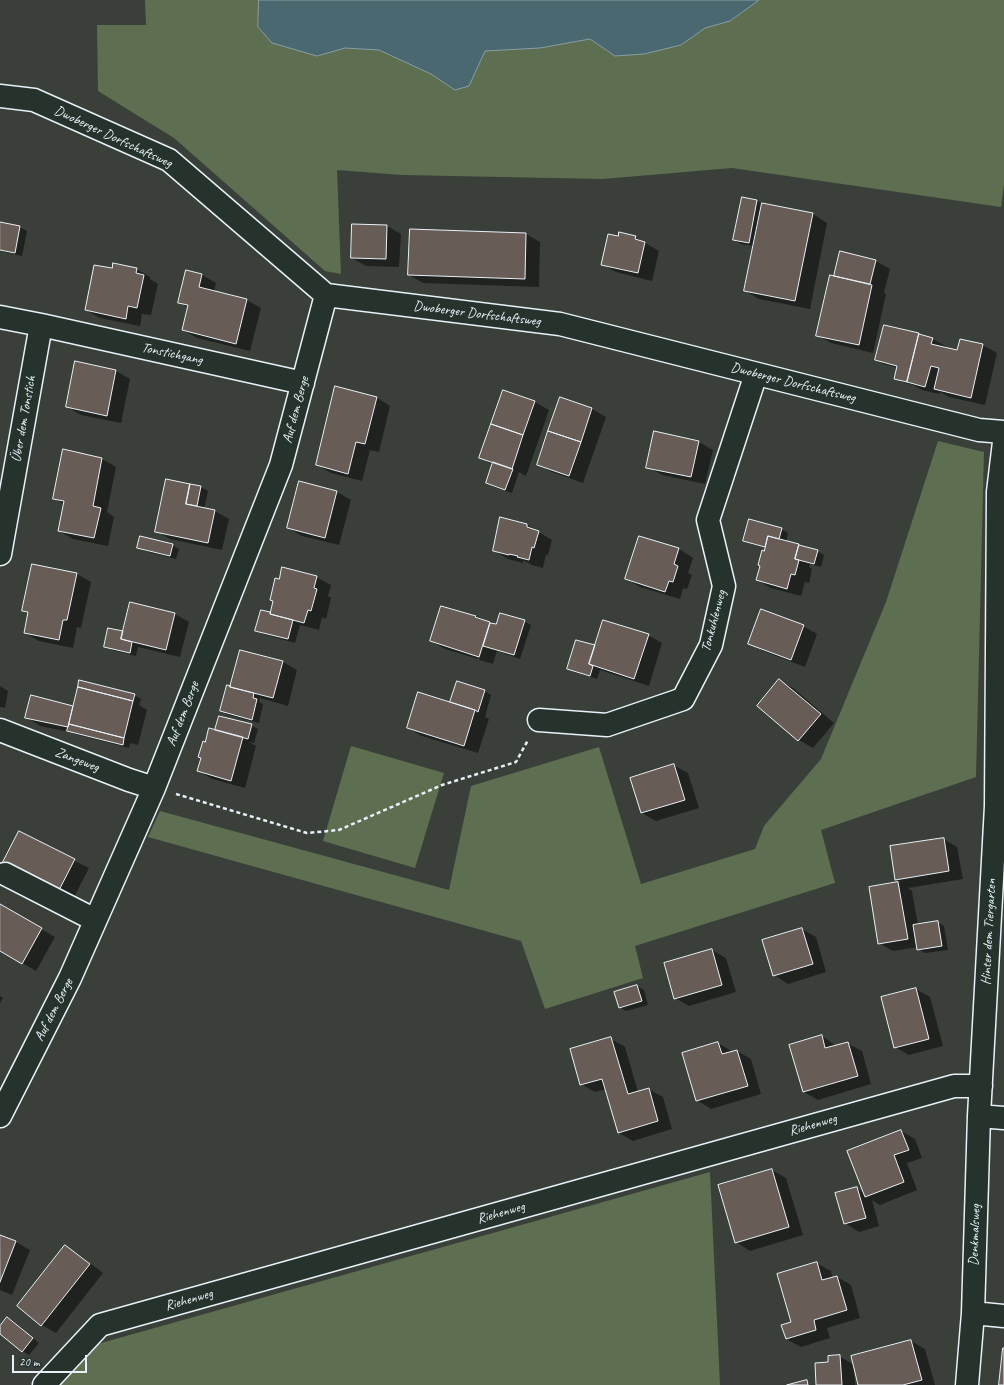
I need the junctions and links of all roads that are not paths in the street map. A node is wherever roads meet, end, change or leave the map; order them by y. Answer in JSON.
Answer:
{"nodes":[{"id":1,"x":0,"y":96,"type":"edge"},
{"id":2,"x":326,"y":296,"type":"junction"},
{"id":3,"x":0,"y":317,"type":"edge"},
{"id":4,"x":41,"y":325,"type":"junction"},
{"id":5,"x":756,"y":374,"type":"junction"},
{"id":6,"x":303,"y":383,"type":"junction"},
{"id":7,"x":1004,"y":432,"type":"edge"},
{"id":8,"x":1004,"y":442,"type":"edge"},
{"id":9,"x":0,"y":554,"type":"edge"},
{"id":10,"x":539,"y":720,"type":"road end"},
{"id":11,"x":0,"y":730,"type":"edge"},
{"id":12,"x":1000,"y":745,"type":"edge"},
{"id":13,"x":154,"y":788,"type":"junction"},
{"id":14,"x":5,"y":874,"type":"dead end"},
{"id":15,"x":95,"y":920,"type":"junction"},
{"id":16,"x":981,"y":1086,"type":"junction"},
{"id":17,"x":0,"y":1116,"type":"edge"},
{"id":18,"x":979,"y":1116,"type":"junction"},
{"id":19,"x":1004,"y":1118,"type":"edge"},
{"id":20,"x":973,"y":1313,"type":"junction"},
{"id":21,"x":1004,"y":1316,"type":"edge"},
{"id":22,"x":44,"y":1385,"type":"edge"},
{"id":23,"x":967,"y":1385,"type":"edge"}],
"edges":[{"from":1,"to":2,"type":"street","name":"Dwoberger Dorfschaftsweg"},
{"from":2,"to":5,"type":"street","name":"Dwoberger Dorfschaftsweg"},
{"from":2,"to":6,"type":"street","name":"Auf dem Berge"},
{"from":3,"to":4,"type":"street"},
{"from":4,"to":6,"type":"street","name":"Tonstichgang"},
{"from":4,"to":9,"type":"street","name":"Über dem Tonstich"},
{"from":5,"to":7,"type":"street","name":"Dwoberger Dorfschaftsweg"},
{"from":5,"to":10,"type":"street","name":"Tonkuhlenweg"},
{"from":6,"to":13,"type":"street","name":"Auf dem Berge"},
{"from":8,"to":12,"type":"street","name":"Hinter dem Tiergarten"},
{"from":11,"to":13,"type":"street","name":"Zangeweg"},
{"from":12,"to":16,"type":"street","name":"Hinter dem Tiergarten"},
{"from":13,"to":15,"type":"street","name":"Auf dem Berge"},
{"from":14,"to":15,"type":"street"},
{"from":15,"to":17,"type":"street","name":"Auf dem Berge"},
{"from":16,"to":18,"type":"street","name":"Denkmalsweg"},
{"from":16,"to":22,"type":"street","name":"Riehenweg"},
{"from":18,"to":19,"type":"street"},
{"from":18,"to":20,"type":"street","name":"Denkmalsweg"},
{"from":20,"to":21,"type":"street"},
{"from":20,"to":23,"type":"street","name":"Denkmalsweg"}]}
